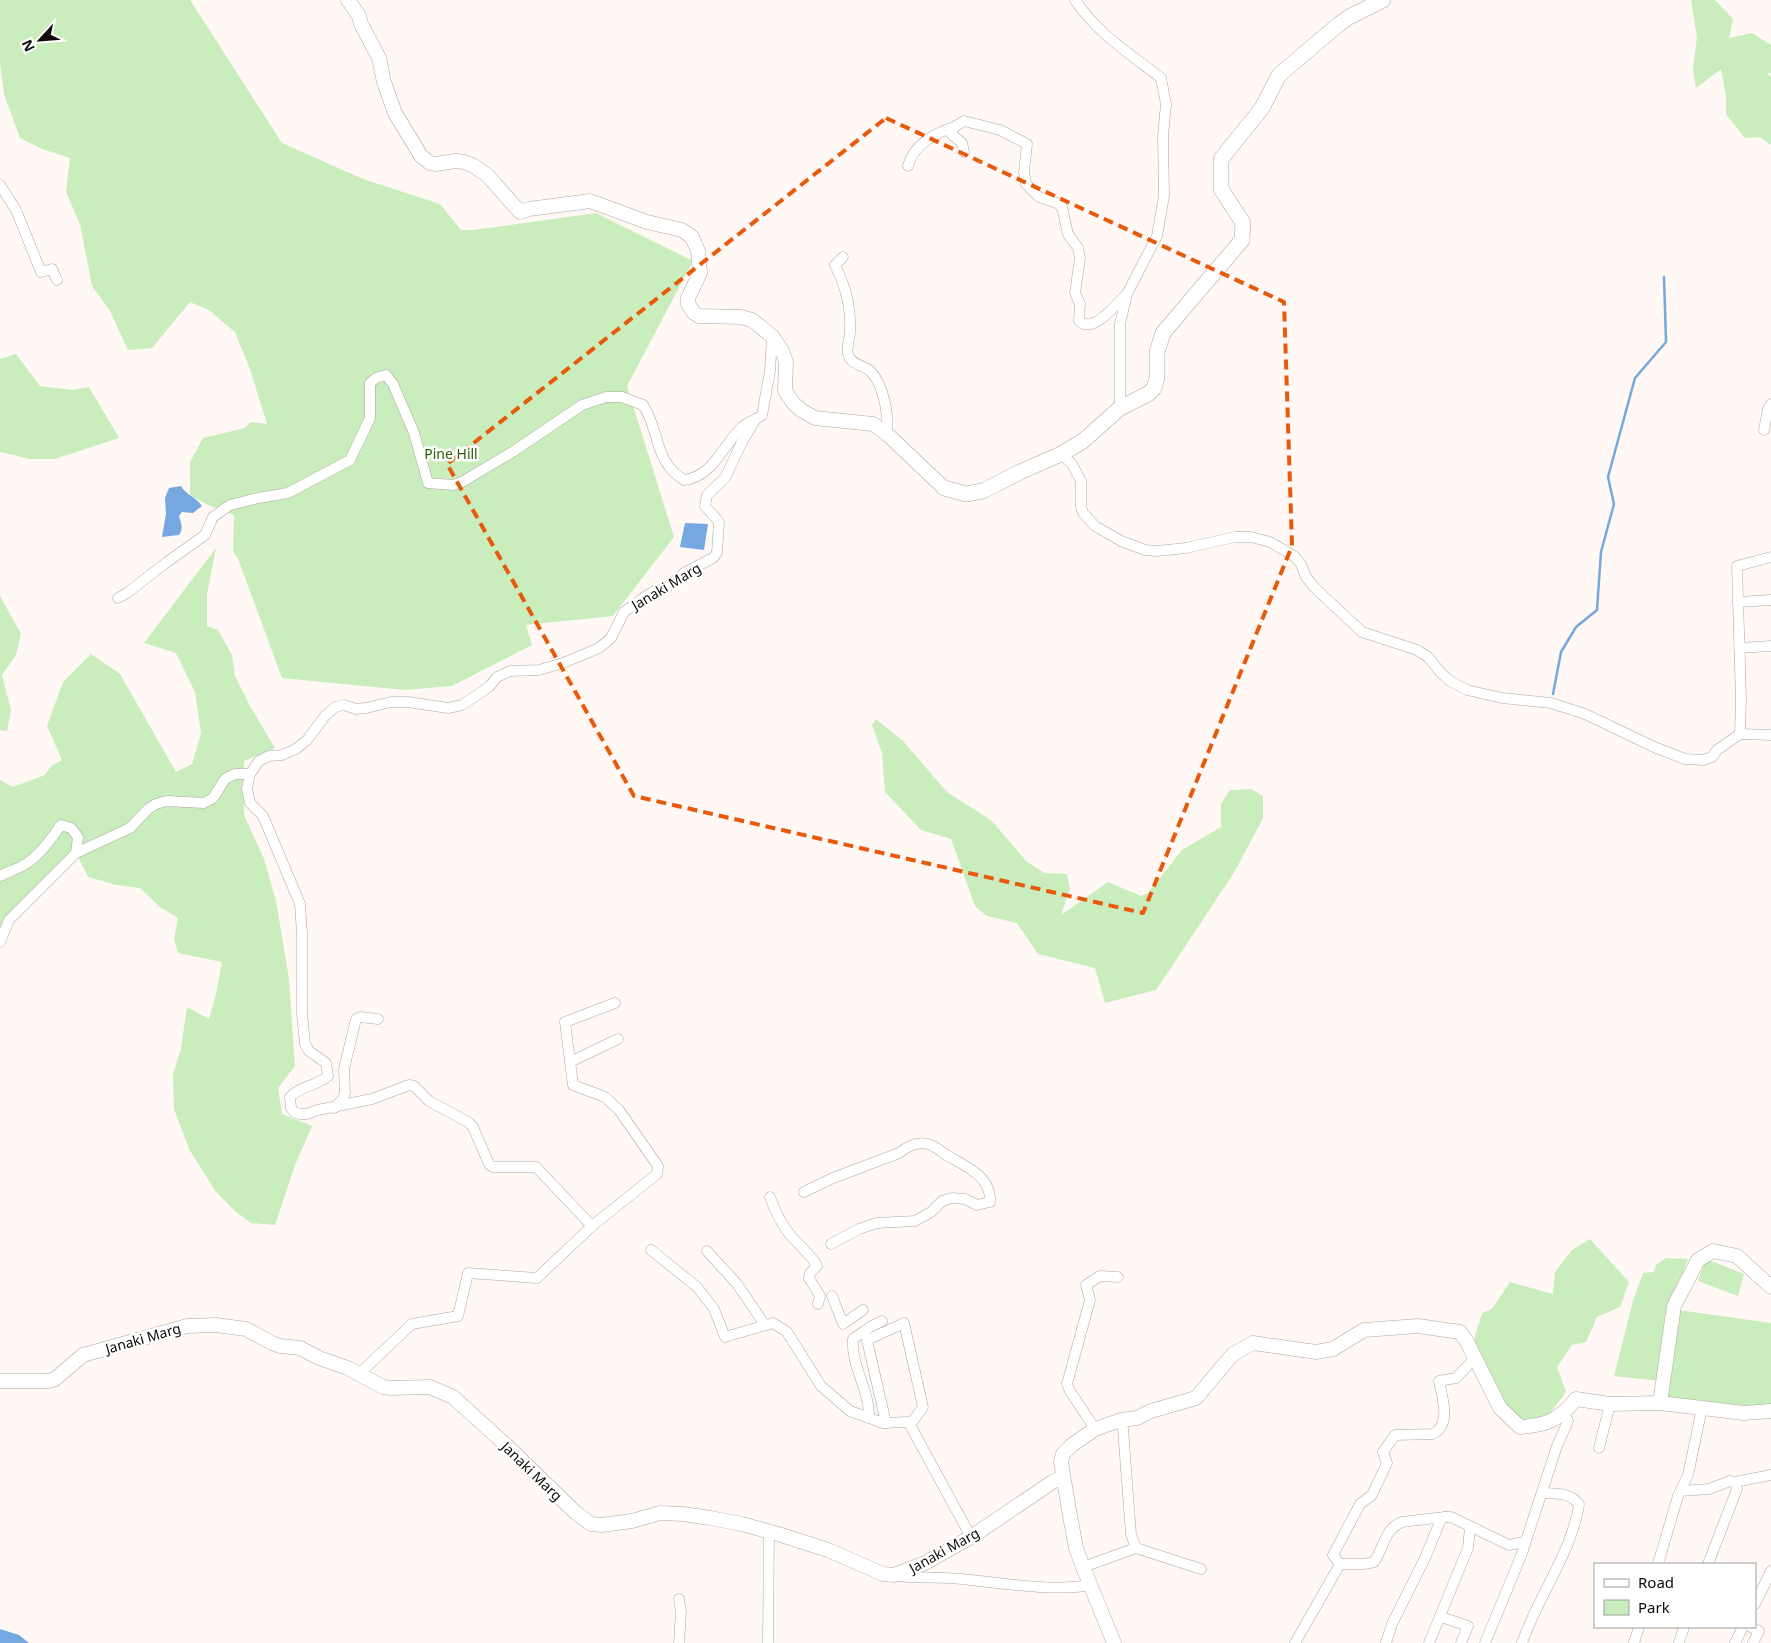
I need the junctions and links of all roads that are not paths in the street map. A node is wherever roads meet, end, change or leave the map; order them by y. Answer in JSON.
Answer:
{"nodes":[{"id":1,"x":348,"y":0,"type":"edge"},
{"id":2,"x":1076,"y":0,"type":"edge"},
{"id":3,"x":1383,"y":0,"type":"edge"},
{"id":4,"x":954,"y":127,"type":"junction"},
{"id":5,"x":964,"y":152,"type":"dead end"},
{"id":6,"x":908,"y":166,"type":"dead end"},
{"id":7,"x":0,"y":185,"type":"edge"},
{"id":8,"x":843,"y":257,"type":"dead end"},
{"id":9,"x":57,"y":280,"type":"dead end"},
{"id":10,"x":1127,"y":294,"type":"junction"},
{"id":11,"x":772,"y":336,"type":"junction"},
{"id":12,"x":1771,"y":404,"type":"edge"},
{"id":13,"x":1120,"y":408,"type":"junction"},
{"id":14,"x":755,"y":420,"type":"junction"},
{"id":15,"x":1764,"y":430,"type":"dead end"},
{"id":16,"x":887,"y":434,"type":"junction"},
{"id":17,"x":1061,"y":454,"type":"junction"},
{"id":18,"x":944,"y":488,"type":"joint"},
{"id":19,"x":1771,"y":557,"type":"edge"},
{"id":20,"x":118,"y":598,"type":"dead end"},
{"id":21,"x":1771,"y":600,"type":"edge"},
{"id":22,"x":1738,"y":602,"type":"junction"},
{"id":23,"x":1771,"y":646,"type":"edge"},
{"id":24,"x":1739,"y":648,"type":"junction"},
{"id":25,"x":1740,"y":734,"type":"junction"},
{"id":26,"x":1771,"y":735,"type":"edge"},
{"id":27,"x":250,"y":774,"type":"junction"},
{"id":28,"x":76,"y":853,"type":"junction"},
{"id":29,"x":0,"y":876,"type":"edge"},
{"id":30,"x":0,"y":942,"type":"edge"},
{"id":31,"x":615,"y":1003,"type":"dead end"},
{"id":32,"x":378,"y":1019,"type":"dead end"},
{"id":33,"x":618,"y":1039,"type":"dead end"},
{"id":34,"x":570,"y":1062,"type":"junction"},
{"id":35,"x":334,"y":1108,"type":"junction"},
{"id":36,"x":804,"y":1192,"type":"dead end"},
{"id":37,"x":770,"y":1198,"type":"dead end"},
{"id":38,"x":592,"y":1226,"type":"junction"},
{"id":39,"x":831,"y":1244,"type":"dead end"},
{"id":40,"x":651,"y":1250,"type":"dead end"},
{"id":41,"x":707,"y":1251,"type":"dead end"},
{"id":42,"x":1118,"y":1277,"type":"dead end"},
{"id":43,"x":1771,"y":1287,"type":"edge"},
{"id":44,"x":832,"y":1296,"type":"dead end"},
{"id":45,"x":818,"y":1304,"type":"dead end"},
{"id":46,"x":863,"y":1310,"type":"dead end"},
{"id":47,"x":882,"y":1321,"type":"dead end"},
{"id":48,"x":765,"y":1325,"type":"junction"},
{"id":49,"x":1475,"y":1358,"type":"junction"},
{"id":50,"x":360,"y":1373,"type":"junction"},
{"id":51,"x":0,"y":1381,"type":"edge"},
{"id":52,"x":1660,"y":1403,"type":"junction"},
{"id":53,"x":1610,"y":1404,"type":"junction"},
{"id":54,"x":1702,"y":1408,"type":"junction"},
{"id":55,"x":1771,"y":1411,"type":"edge"},
{"id":56,"x":1564,"y":1413,"type":"junction"},
{"id":57,"x":869,"y":1418,"type":"junction"},
{"id":58,"x":1120,"y":1420,"type":"junction"},
{"id":59,"x":886,"y":1423,"type":"junction"},
{"id":60,"x":910,"y":1425,"type":"junction"},
{"id":61,"x":1095,"y":1429,"type":"junction"},
{"id":62,"x":1599,"y":1448,"type":"dead end"},
{"id":63,"x":1771,"y":1475,"type":"edge"},
{"id":64,"x":1063,"y":1478,"type":"junction"},
{"id":65,"x":1735,"y":1482,"type":"junction"},
{"id":66,"x":1680,"y":1491,"type":"junction"},
{"id":67,"x":1542,"y":1493,"type":"junction"},
{"id":68,"x":1445,"y":1516,"type":"junction"},
{"id":69,"x":1470,"y":1527,"type":"junction"},
{"id":70,"x":769,"y":1531,"type":"junction"},
{"id":71,"x":971,"y":1537,"type":"junction"},
{"id":72,"x":1525,"y":1542,"type":"junction"},
{"id":73,"x":1136,"y":1548,"type":"junction"},
{"id":74,"x":1658,"y":1563,"type":"edge"},
{"id":75,"x":1708,"y":1563,"type":"edge"},
{"id":76,"x":1340,"y":1564,"type":"junction"},
{"id":77,"x":1083,"y":1567,"type":"junction"},
{"id":78,"x":1201,"y":1569,"type":"dead end"},
{"id":79,"x":1771,"y":1571,"type":"edge"},
{"id":80,"x":894,"y":1575,"type":"junction"},
{"id":81,"x":1090,"y":1585,"type":"junction"},
{"id":82,"x":679,"y":1599,"type":"dead end"},
{"id":83,"x":1756,"y":1602,"type":"edge"},
{"id":84,"x":1441,"y":1617,"type":"junction"},
{"id":85,"x":1639,"y":1628,"type":"edge"},
{"id":86,"x":1684,"y":1628,"type":"edge"},
{"id":87,"x":1743,"y":1628,"type":"edge"},
{"id":88,"x":1748,"y":1628,"type":"edge"},
{"id":89,"x":679,"y":1643,"type":"edge"},
{"id":90,"x":768,"y":1643,"type":"edge"},
{"id":91,"x":1114,"y":1643,"type":"edge"},
{"id":92,"x":1295,"y":1643,"type":"edge"},
{"id":93,"x":1386,"y":1643,"type":"edge"},
{"id":94,"x":1429,"y":1643,"type":"edge"},
{"id":95,"x":1461,"y":1643,"type":"edge"},
{"id":96,"x":1485,"y":1643,"type":"edge"},
{"id":97,"x":1522,"y":1643,"type":"edge"},
{"id":98,"x":1634,"y":1643,"type":"edge"},
{"id":99,"x":1679,"y":1643,"type":"edge"},
{"id":100,"x":1735,"y":1643,"type":"edge"},
{"id":101,"x":1753,"y":1643,"type":"edge"}],
"edges":[{"from":1,"to":11,"type":"street"},
{"from":2,"to":10,"type":"street"},
{"from":3,"to":13,"type":"main road"},
{"from":4,"to":5,"type":"street"},
{"from":4,"to":6,"type":"street"},
{"from":4,"to":10,"type":"street"},
{"from":7,"to":9,"type":"street"},
{"from":8,"to":16,"type":"street"},
{"from":10,"to":13,"type":"street"},
{"from":11,"to":14,"type":"street"},
{"from":11,"to":16,"type":"street"},
{"from":12,"to":15,"type":"street"},
{"from":13,"to":17,"type":"main road"},
{"from":14,"to":20,"type":"street"},
{"from":14,"to":27,"type":"street","name":"Janaki Marg"},
{"from":16,"to":18,"type":"street"},
{"from":17,"to":18,"type":"main road"},
{"from":17,"to":25,"type":"street"},
{"from":19,"to":22,"type":"street"},
{"from":21,"to":22,"type":"street"},
{"from":22,"to":24,"type":"street"},
{"from":23,"to":24,"type":"street"},
{"from":24,"to":25,"type":"street"},
{"from":25,"to":26,"type":"street"},
{"from":27,"to":28,"type":"street"},
{"from":27,"to":35,"type":"street"},
{"from":28,"to":29,"type":"street"},
{"from":28,"to":30,"type":"street"},
{"from":31,"to":34,"type":"street"},
{"from":32,"to":35,"type":"street"},
{"from":33,"to":34,"type":"street"},
{"from":34,"to":38,"type":"street"},
{"from":35,"to":38,"type":"street"},
{"from":36,"to":39,"type":"street"},
{"from":37,"to":45,"type":"street"},
{"from":38,"to":50,"type":"street"},
{"from":40,"to":48,"type":"street"},
{"from":41,"to":48,"type":"street"},
{"from":42,"to":61,"type":"street"},
{"from":43,"to":52,"type":"street"},
{"from":44,"to":46,"type":"street"},
{"from":47,"to":57,"type":"street"},
{"from":48,"to":57,"type":"street"},
{"from":49,"to":56,"type":"street"},
{"from":49,"to":58,"type":"street"},
{"from":49,"to":76,"type":"street"},
{"from":50,"to":51,"type":"street","name":"Janaki Marg"},
{"from":50,"to":70,"type":"street","name":"Janaki Marg"},
{"from":52,"to":53,"type":"street"},
{"from":52,"to":54,"type":"street"},
{"from":53,"to":56,"type":"street"},
{"from":53,"to":62,"type":"street"},
{"from":54,"to":55,"type":"street"},
{"from":54,"to":66,"type":"street"},
{"from":56,"to":67,"type":"street"},
{"from":57,"to":59,"type":"street"},
{"from":58,"to":61,"type":"street"},
{"from":58,"to":73,"type":"street"},
{"from":59,"to":60,"type":"street"},
{"from":59,"to":60,"type":"street"},
{"from":60,"to":71,"type":"street"},
{"from":61,"to":64,"type":"street"},
{"from":63,"to":65,"type":"street"},
{"from":64,"to":71,"type":"street","name":"Janaki Marg"},
{"from":64,"to":77,"type":"street"},
{"from":65,"to":66,"type":"street"},
{"from":65,"to":75,"type":"street"},
{"from":66,"to":74,"type":"street"},
{"from":67,"to":72,"type":"street"},
{"from":67,"to":97,"type":"street"},
{"from":68,"to":69,"type":"street"},
{"from":68,"to":76,"type":"street"},
{"from":68,"to":93,"type":"street"},
{"from":69,"to":72,"type":"street"},
{"from":69,"to":84,"type":"street"},
{"from":70,"to":80,"type":"street","name":"Janaki Marg"},
{"from":70,"to":90,"type":"street"},
{"from":71,"to":80,"type":"street","name":"Janaki Marg"},
{"from":72,"to":96,"type":"street"},
{"from":73,"to":77,"type":"street"},
{"from":73,"to":78,"type":"street"},
{"from":76,"to":92,"type":"street"},
{"from":77,"to":81,"type":"street"},
{"from":79,"to":83,"type":"street"},
{"from":80,"to":81,"type":"street"},
{"from":81,"to":91,"type":"street"},
{"from":82,"to":89,"type":"street"},
{"from":84,"to":94,"type":"street"},
{"from":84,"to":95,"type":"street"},
{"from":85,"to":98,"type":"street"},
{"from":86,"to":99,"type":"street"},
{"from":87,"to":100,"type":"street"},
{"from":88,"to":101,"type":"street"}]}
